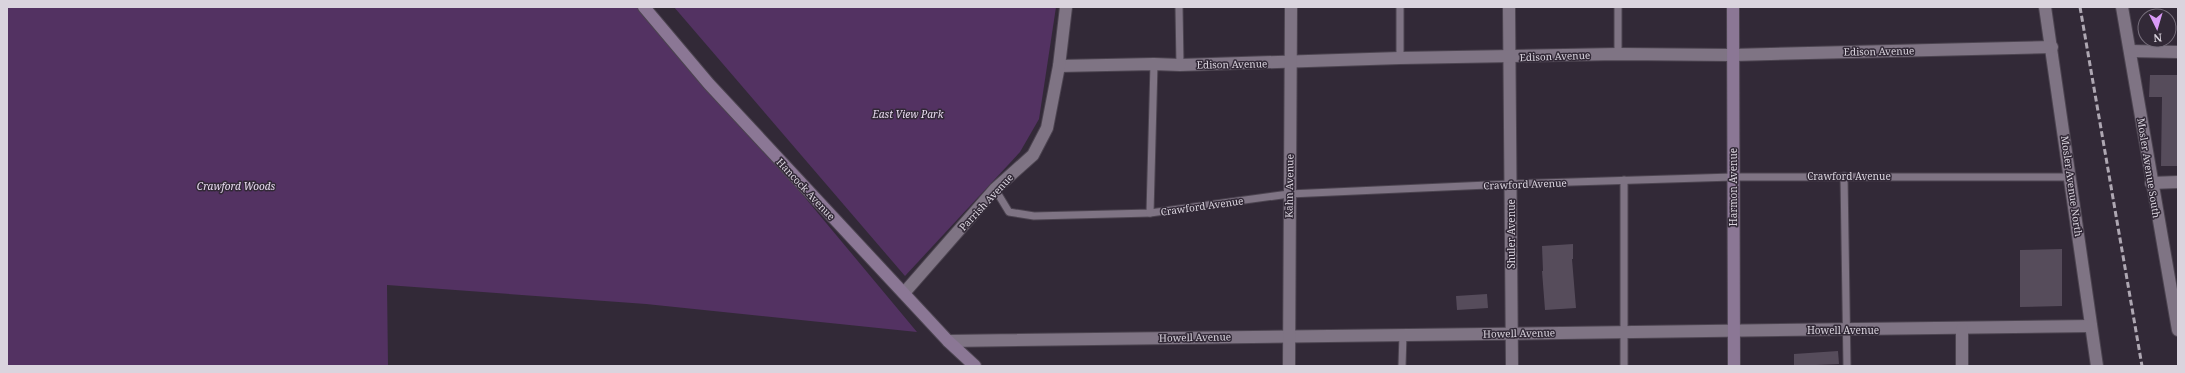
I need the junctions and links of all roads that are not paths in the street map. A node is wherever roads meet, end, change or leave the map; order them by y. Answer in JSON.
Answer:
{"nodes":[{"id":1,"x":644,"y":7,"type":"edge"},
{"id":2,"x":1066,"y":7,"type":"edge"},
{"id":3,"x":1179,"y":7,"type":"edge"},
{"id":4,"x":1291,"y":7,"type":"edge"},
{"id":5,"x":1400,"y":7,"type":"edge"},
{"id":6,"x":1508,"y":7,"type":"edge"},
{"id":7,"x":1618,"y":7,"type":"edge"},
{"id":8,"x":1733,"y":7,"type":"edge"},
{"id":9,"x":2045,"y":7,"type":"edge"},
{"id":10,"x":2122,"y":7,"type":"edge"},
{"id":11,"x":2052,"y":47,"type":"junction"},
{"id":12,"x":2130,"y":51,"type":"junction"},
{"id":13,"x":2178,"y":52,"type":"edge"},
{"id":14,"x":1618,"y":54,"type":"junction"},
{"id":15,"x":1733,"y":55,"type":"junction"},
{"id":16,"x":1509,"y":57,"type":"junction"},
{"id":17,"x":1400,"y":58,"type":"junction"},
{"id":18,"x":1292,"y":63,"type":"junction"},
{"id":19,"x":1154,"y":64,"type":"junction"},
{"id":20,"x":1180,"y":65,"type":"junction"},
{"id":21,"x":1059,"y":66,"type":"junction"},
{"id":22,"x":1844,"y":176,"type":"junction"},
{"id":23,"x":1733,"y":177,"type":"junction"},
{"id":24,"x":2070,"y":177,"type":"junction"},
{"id":25,"x":1624,"y":180,"type":"junction"},
{"id":26,"x":2178,"y":182,"type":"edge"},
{"id":27,"x":2152,"y":183,"type":"junction"},
{"id":28,"x":1510,"y":184,"type":"junction"},
{"id":29,"x":995,"y":189,"type":"junction"},
{"id":30,"x":1289,"y":194,"type":"junction"},
{"id":31,"x":1150,"y":213,"type":"junction"},
{"id":32,"x":904,"y":293,"type":"junction"},
{"id":33,"x":2091,"y":326,"type":"junction"},
{"id":34,"x":1962,"y":329,"type":"junction"},
{"id":35,"x":1734,"y":330,"type":"junction"},
{"id":36,"x":1847,"y":330,"type":"junction"},
{"id":37,"x":2178,"y":330,"type":"edge"},
{"id":38,"x":1624,"y":332,"type":"junction"},
{"id":39,"x":1511,"y":333,"type":"junction"},
{"id":40,"x":1403,"y":334,"type":"junction"},
{"id":41,"x":1289,"y":335,"type":"junction"},
{"id":42,"x":948,"y":341,"type":"junction"},
{"id":43,"x":975,"y":366,"type":"edge"},
{"id":44,"x":1289,"y":366,"type":"edge"},
{"id":45,"x":1402,"y":366,"type":"edge"},
{"id":46,"x":1512,"y":366,"type":"edge"},
{"id":47,"x":1624,"y":366,"type":"edge"},
{"id":48,"x":1734,"y":366,"type":"edge"},
{"id":49,"x":1847,"y":366,"type":"edge"},
{"id":50,"x":1962,"y":366,"type":"edge"},
{"id":51,"x":2097,"y":366,"type":"edge"}],
"edges":[{"from":1,"to":32,"type":"street","name":"Hancock Avenue"},
{"from":2,"to":21,"type":"street","name":"Parrish Avenue"},
{"from":3,"to":20,"type":"lane"},
{"from":4,"to":18,"type":"street","name":"Kahn Avenue"},
{"from":5,"to":17,"type":"lane"},
{"from":6,"to":16,"type":"street","name":"Shuler Avenue"},
{"from":7,"to":14,"type":"lane"},
{"from":8,"to":15,"type":"street","name":"Harmon Avenue"},
{"from":9,"to":11,"type":"street","name":"Mosler Avenue North"},
{"from":10,"to":12,"type":"street","name":"Mosler Avenue South"},
{"from":11,"to":15,"type":"street","name":"Edison Avenue"},
{"from":11,"to":24,"type":"street","name":"Mosler Avenue North"},
{"from":12,"to":13,"type":"street"},
{"from":12,"to":27,"type":"street","name":"Mosler Avenue South"},
{"from":14,"to":15,"type":"street","name":"Edison Avenue"},
{"from":14,"to":16,"type":"street","name":"Edison Avenue"},
{"from":15,"to":23,"type":"street","name":"Harmon Avenue"},
{"from":16,"to":17,"type":"street","name":"Edison Avenue"},
{"from":16,"to":28,"type":"street","name":"Shuler Avenue"},
{"from":17,"to":18,"type":"street","name":"Edison Avenue"},
{"from":18,"to":20,"type":"street","name":"Edison Avenue"},
{"from":18,"to":30,"type":"street","name":"Kahn Avenue"},
{"from":19,"to":20,"type":"street","name":"Edison Avenue"},
{"from":19,"to":21,"type":"street","name":"Edison Avenue"},
{"from":19,"to":31,"type":"lane"},
{"from":21,"to":29,"type":"street","name":"Parrish Avenue"},
{"from":22,"to":23,"type":"lane","name":"Crawford Avenue"},
{"from":22,"to":24,"type":"lane","name":"Crawford Avenue"},
{"from":22,"to":36,"type":"lane"},
{"from":23,"to":25,"type":"lane","name":"Crawford Avenue"},
{"from":23,"to":35,"type":"street","name":"Harmon Avenue"},
{"from":24,"to":33,"type":"street","name":"Mosler Avenue North"},
{"from":25,"to":28,"type":"lane","name":"Crawford Avenue"},
{"from":25,"to":38,"type":"lane"},
{"from":26,"to":27,"type":"street"},
{"from":27,"to":37,"type":"street","name":"Mosler Avenue South"},
{"from":28,"to":30,"type":"lane","name":"Crawford Avenue"},
{"from":28,"to":39,"type":"street","name":"Shuler Avenue"},
{"from":29,"to":31,"type":"lane","name":"Crawford Avenue"},
{"from":29,"to":32,"type":"street","name":"Parrish Avenue"},
{"from":30,"to":31,"type":"lane","name":"Crawford Avenue"},
{"from":30,"to":41,"type":"street","name":"Kahn Avenue"},
{"from":32,"to":42,"type":"street","name":"Hancock Avenue"},
{"from":33,"to":34,"type":"street","name":"Howell Avenue"},
{"from":33,"to":51,"type":"street","name":"Mosler Avenue North"},
{"from":34,"to":36,"type":"street","name":"Howell Avenue"},
{"from":34,"to":50,"type":"street"},
{"from":35,"to":36,"type":"street","name":"Howell Avenue"},
{"from":35,"to":38,"type":"street","name":"Howell Avenue"},
{"from":35,"to":48,"type":"street","name":"Harmon Avenue"},
{"from":36,"to":49,"type":"lane"},
{"from":38,"to":39,"type":"street","name":"Howell Avenue"},
{"from":38,"to":47,"type":"lane"},
{"from":39,"to":40,"type":"street","name":"Howell Avenue"},
{"from":39,"to":46,"type":"street","name":"Shuler Avenue"},
{"from":40,"to":41,"type":"street","name":"Howell Avenue"},
{"from":40,"to":45,"type":"lane"},
{"from":41,"to":42,"type":"street","name":"Howell Avenue"},
{"from":41,"to":44,"type":"street","name":"Kahn Avenue"},
{"from":42,"to":43,"type":"street","name":"Hancock Avenue"}]}
